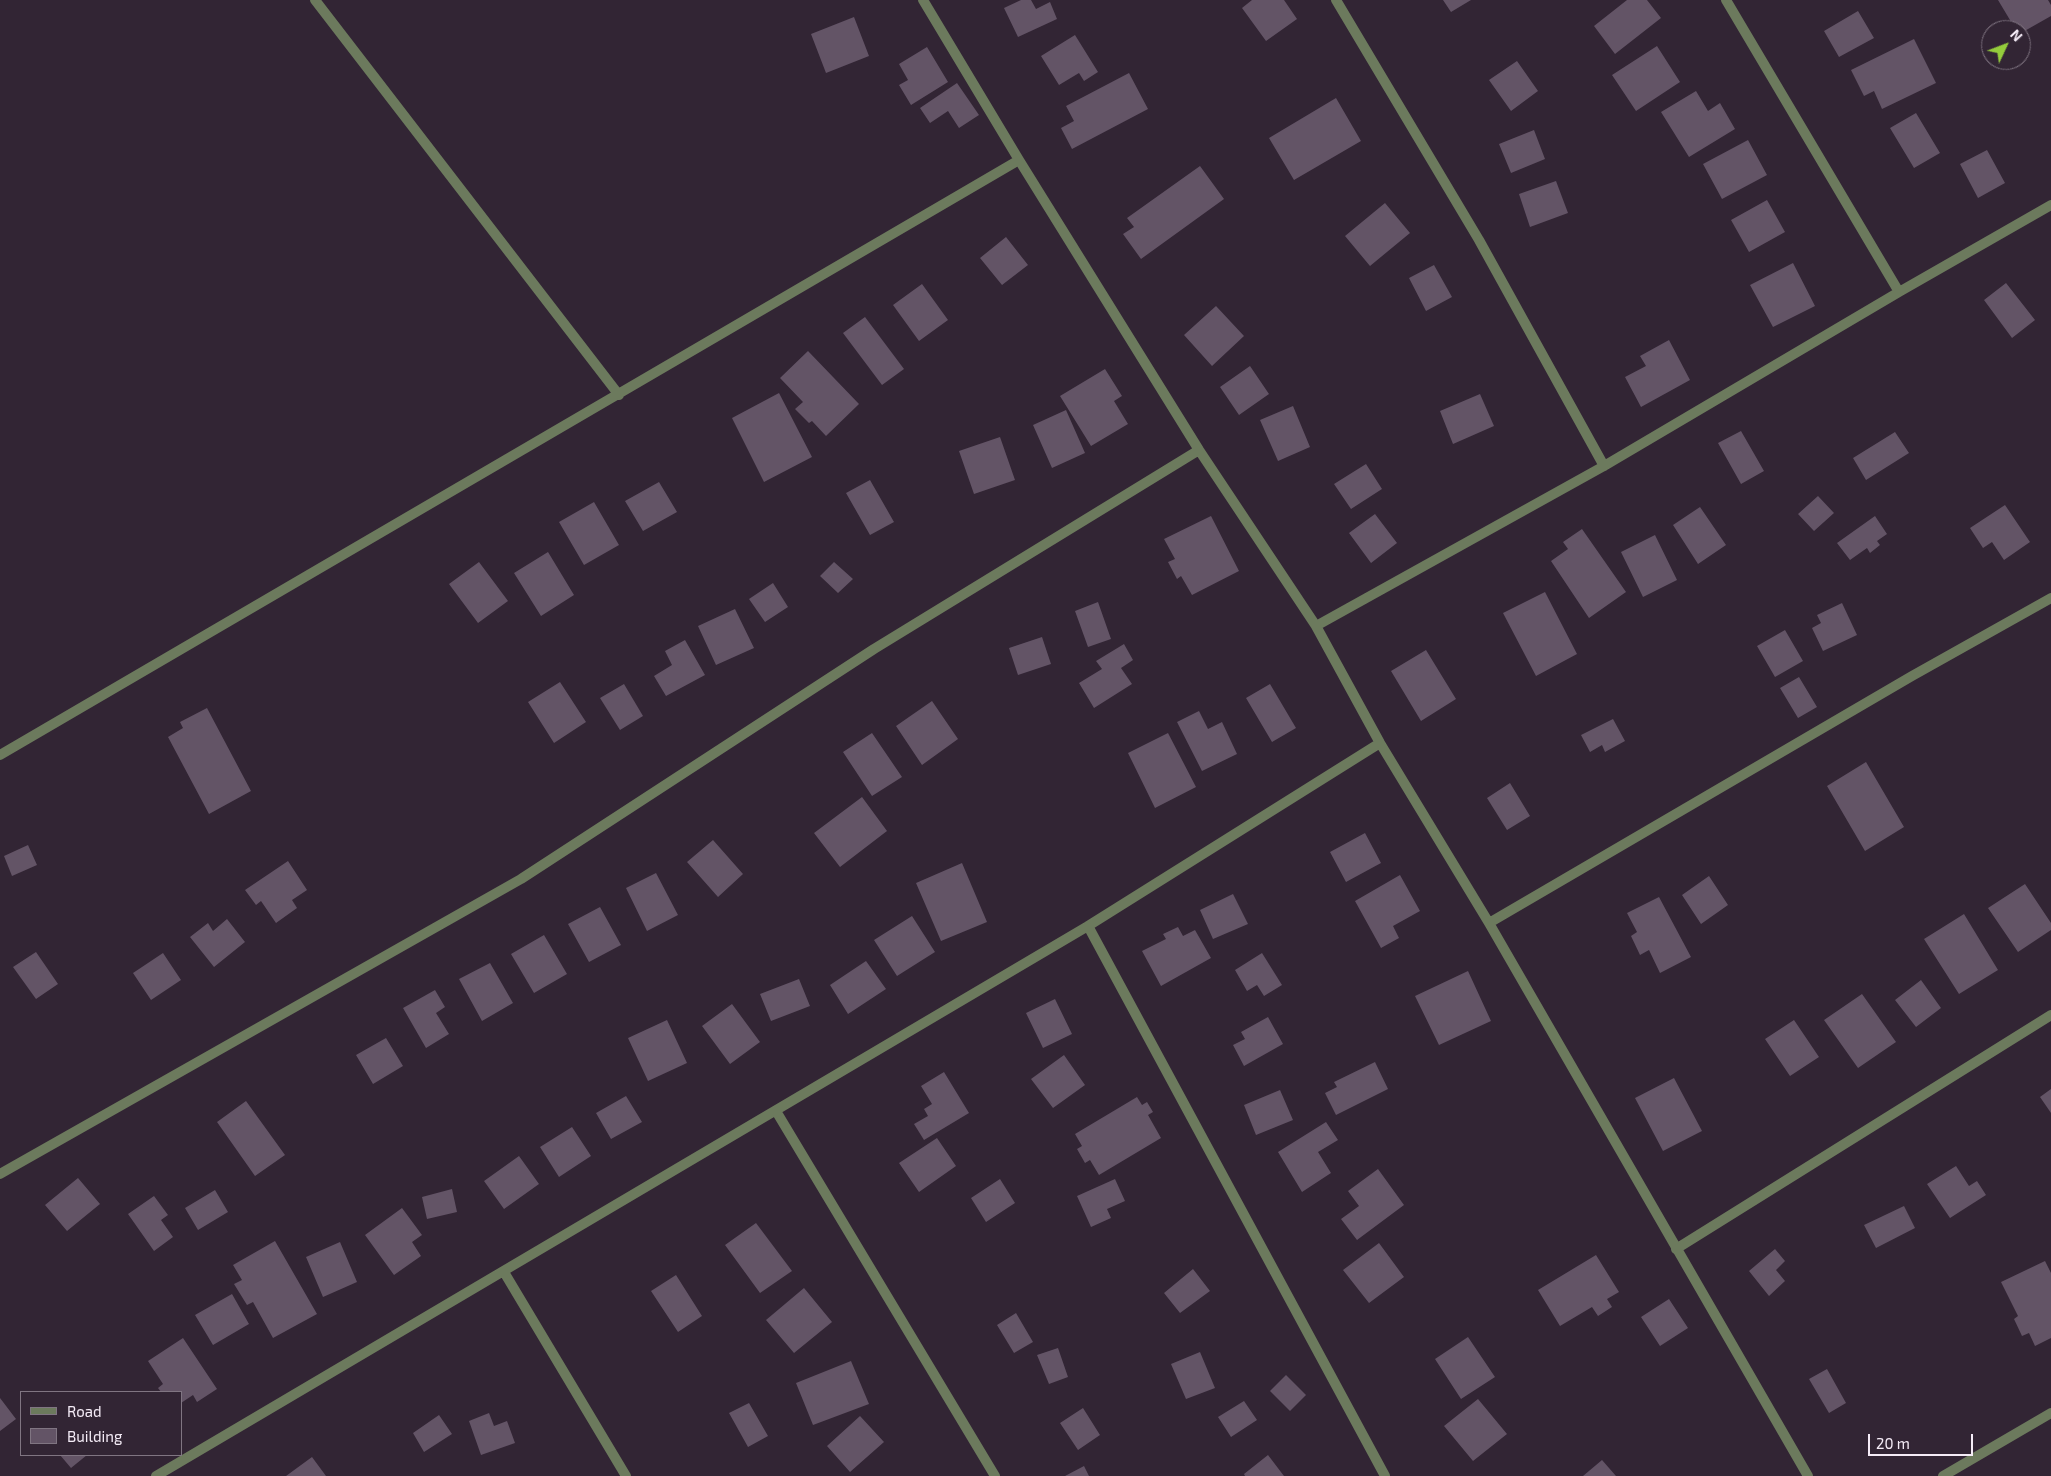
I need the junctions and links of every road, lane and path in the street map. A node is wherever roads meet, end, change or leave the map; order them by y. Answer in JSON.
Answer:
{"nodes":[{"id":1,"x":315,"y":0,"type":"edge"},
{"id":2,"x":923,"y":0,"type":"edge"},
{"id":3,"x":1336,"y":0,"type":"edge"},
{"id":4,"x":1726,"y":0,"type":"edge"},
{"id":5,"x":1019,"y":160,"type":"junction"},
{"id":6,"x":2051,"y":205,"type":"edge"},
{"id":7,"x":1899,"y":292,"type":"junction"},
{"id":8,"x":619,"y":395,"type":"junction"},
{"id":9,"x":1199,"y":450,"type":"junction"},
{"id":10,"x":1604,"y":466,"type":"junction"},
{"id":11,"x":2051,"y":598,"type":"edge"},
{"id":12,"x":1316,"y":626,"type":"junction"},
{"id":13,"x":1380,"y":743,"type":"junction"},
{"id":14,"x":0,"y":756,"type":"edge"},
{"id":15,"x":1489,"y":923,"type":"junction"},
{"id":16,"x":1088,"y":926,"type":"junction"},
{"id":17,"x":2051,"y":1015,"type":"edge"},
{"id":18,"x":776,"y":1111,"type":"junction"},
{"id":19,"x":0,"y":1174,"type":"edge"},
{"id":20,"x":1676,"y":1248,"type":"junction"},
{"id":21,"x":504,"y":1272,"type":"junction"},
{"id":22,"x":2051,"y":1412,"type":"edge"},
{"id":23,"x":156,"y":1476,"type":"edge"},
{"id":24,"x":626,"y":1476,"type":"edge"},
{"id":25,"x":995,"y":1476,"type":"edge"},
{"id":26,"x":1385,"y":1476,"type":"edge"},
{"id":27,"x":1808,"y":1476,"type":"edge"},
{"id":28,"x":1942,"y":1476,"type":"edge"}],
"edges":[{"from":1,"to":8,"type":"street"},
{"from":2,"to":5,"type":"street"},
{"from":3,"to":10,"type":"street"},
{"from":4,"to":7,"type":"street"},
{"from":5,"to":8,"type":"street"},
{"from":5,"to":9,"type":"street"},
{"from":6,"to":7,"type":"street"},
{"from":7,"to":10,"type":"street"},
{"from":8,"to":14,"type":"street"},
{"from":9,"to":12,"type":"street"},
{"from":9,"to":19,"type":"street"},
{"from":10,"to":12,"type":"street"},
{"from":11,"to":15,"type":"street"},
{"from":12,"to":13,"type":"street"},
{"from":13,"to":15,"type":"street"},
{"from":13,"to":16,"type":"street"},
{"from":15,"to":20,"type":"street"},
{"from":16,"to":18,"type":"street"},
{"from":16,"to":26,"type":"street"},
{"from":17,"to":20,"type":"street"},
{"from":18,"to":21,"type":"street"},
{"from":18,"to":25,"type":"street"},
{"from":20,"to":27,"type":"street"},
{"from":21,"to":23,"type":"street"},
{"from":21,"to":24,"type":"street"},
{"from":22,"to":28,"type":"street"}]}
